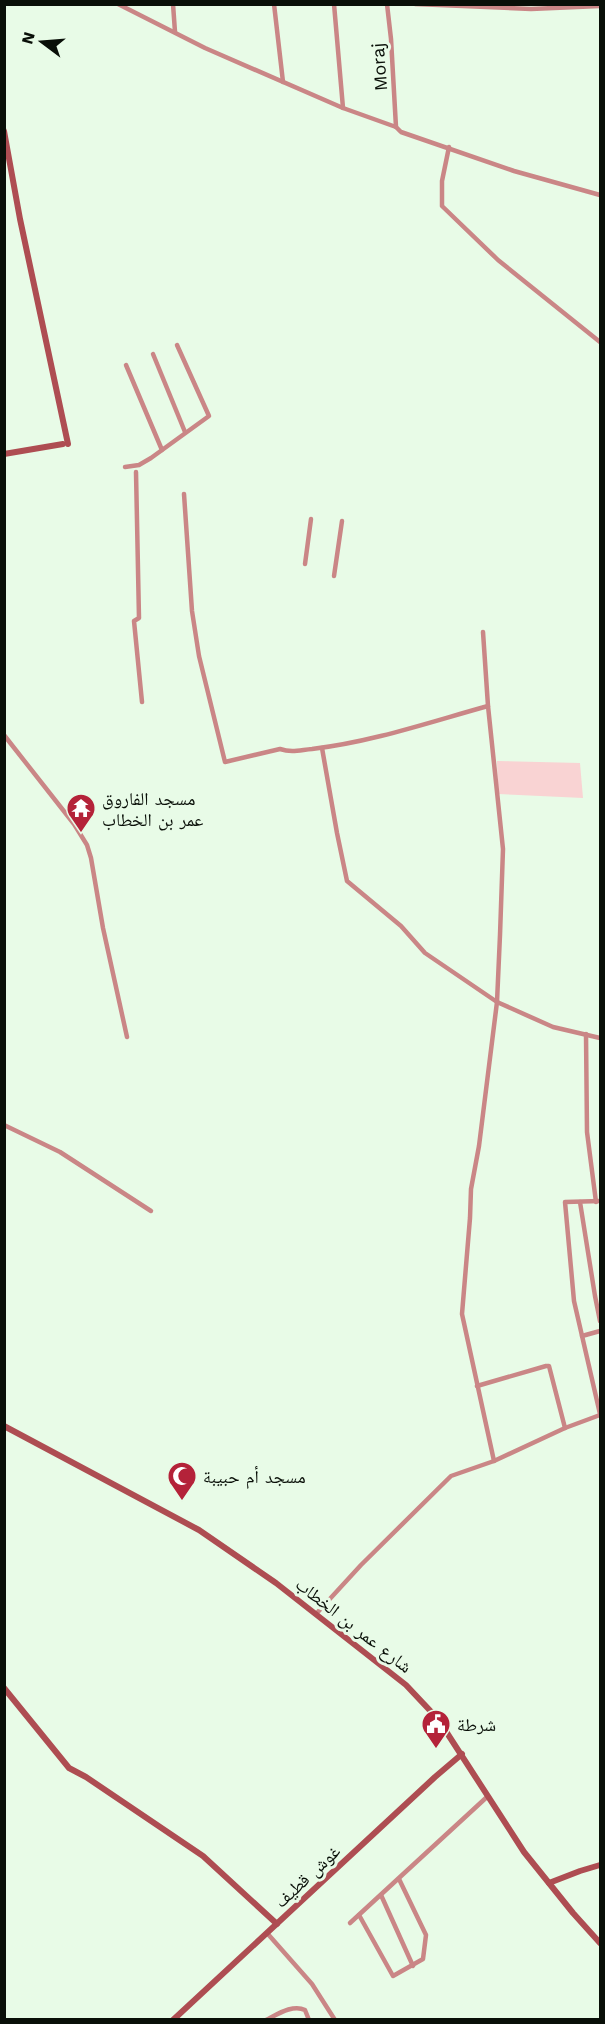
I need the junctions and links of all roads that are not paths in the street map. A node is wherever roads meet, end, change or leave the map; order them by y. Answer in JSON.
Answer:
{"nodes":[{"id":1,"x":173,"y":4,"type":"edge"},
{"id":2,"x":274,"y":4,"type":"edge"},
{"id":3,"x":334,"y":4,"type":"edge"},
{"id":4,"x":387,"y":4,"type":"edge"},
{"id":5,"x":415,"y":4,"type":"edge"},
{"id":6,"x":122,"y":6,"type":"edge"},
{"id":7,"x":600,"y":6,"type":"edge"},
{"id":8,"x":175,"y":32,"type":"junction"},
{"id":9,"x":283,"y":82,"type":"junction"},
{"id":10,"x":343,"y":108,"type":"junction"},
{"id":11,"x":396,"y":127,"type":"junction"},
{"id":12,"x":4,"y":131,"type":"edge"},
{"id":13,"x":449,"y":147,"type":"junction"},
{"id":14,"x":600,"y":195,"type":"edge"},
{"id":15,"x":600,"y":342,"type":"edge"},
{"id":16,"x":177,"y":345,"type":"dead end"},
{"id":17,"x":153,"y":354,"type":"dead end"},
{"id":18,"x":126,"y":365,"type":"dead end"},
{"id":19,"x":185,"y":432,"type":"junction"},
{"id":20,"x":162,"y":450,"type":"junction"},
{"id":21,"x":4,"y":454,"type":"edge"},
{"id":22,"x":125,"y":467,"type":"dead end"},
{"id":23,"x":136,"y":472,"type":"dead end"},
{"id":24,"x":184,"y":494,"type":"dead end"},
{"id":25,"x":311,"y":519,"type":"dead end"},
{"id":26,"x":342,"y":521,"type":"dead end"},
{"id":27,"x":305,"y":564,"type":"dead end"},
{"id":28,"x":334,"y":576,"type":"dead end"},
{"id":29,"x":483,"y":632,"type":"dead end"},
{"id":30,"x":142,"y":702,"type":"dead end"},
{"id":31,"x":488,"y":706,"type":"junction"},
{"id":32,"x":4,"y":735,"type":"edge"},
{"id":33,"x":322,"y":748,"type":"junction"},
{"id":34,"x":497,"y":1002,"type":"junction"},
{"id":35,"x":586,"y":1034,"type":"junction"},
{"id":36,"x":127,"y":1037,"type":"dead end"},
{"id":37,"x":600,"y":1038,"type":"edge"},
{"id":38,"x":4,"y":1125,"type":"edge"},
{"id":39,"x":598,"y":1201,"type":"edge"},
{"id":40,"x":580,"y":1202,"type":"junction"},
{"id":41,"x":151,"y":1211,"type":"dead end"},
{"id":42,"x":600,"y":1321,"type":"edge"},
{"id":43,"x":600,"y":1331,"type":"edge"},
{"id":44,"x":582,"y":1336,"type":"junction"},
{"id":45,"x":477,"y":1386,"type":"junction"},
{"id":46,"x":600,"y":1414,"type":"edge"},
{"id":47,"x":4,"y":1426,"type":"edge"},
{"id":48,"x":565,"y":1428,"type":"junction"},
{"id":49,"x":494,"y":1461,"type":"junction"},
{"id":50,"x":315,"y":1614,"type":"junction"},
{"id":51,"x":4,"y":1688,"type":"edge"},
{"id":52,"x":462,"y":1754,"type":"junction"},
{"id":53,"x":488,"y":1796,"type":"junction"},
{"id":54,"x":600,"y":1865,"type":"edge"},
{"id":55,"x":399,"y":1879,"type":"junction"},
{"id":56,"x":549,"y":1883,"type":"junction"},
{"id":57,"x":381,"y":1895,"type":"junction"},
{"id":58,"x":359,"y":1915,"type":"junction"},
{"id":59,"x":350,"y":1923,"type":"dead end"},
{"id":60,"x":277,"y":1924,"type":"junction"},
{"id":61,"x":267,"y":1933,"type":"junction"},
{"id":62,"x":600,"y":1943,"type":"edge"},
{"id":63,"x":413,"y":1966,"type":"junction"},
{"id":64,"x":173,"y":2019,"type":"edge"},
{"id":65,"x":266,"y":2019,"type":"edge"},
{"id":66,"x":309,"y":2019,"type":"edge"},
{"id":67,"x":335,"y":2019,"type":"edge"}],
"edges":[{"from":1,"to":8,"type":"street"},
{"from":2,"to":9,"type":"street"},
{"from":3,"to":10,"type":"street"},
{"from":4,"to":11,"type":"street","name":"Moraj"},
{"from":5,"to":7,"type":"street"},
{"from":6,"to":8,"type":"street"},
{"from":8,"to":9,"type":"street"},
{"from":9,"to":10,"type":"street"},
{"from":10,"to":11,"type":"street"},
{"from":11,"to":13,"type":"street"},
{"from":12,"to":21,"type":"main road"},
{"from":13,"to":14,"type":"street"},
{"from":13,"to":15,"type":"street"},
{"from":16,"to":19,"type":"street"},
{"from":17,"to":19,"type":"street"},
{"from":18,"to":20,"type":"street"},
{"from":19,"to":20,"type":"street"},
{"from":20,"to":22,"type":"street"},
{"from":23,"to":30,"type":"street"},
{"from":24,"to":33,"type":"street"},
{"from":25,"to":27,"type":"street"},
{"from":26,"to":28,"type":"street"},
{"from":29,"to":31,"type":"street"},
{"from":31,"to":33,"type":"street"},
{"from":31,"to":34,"type":"street"},
{"from":32,"to":36,"type":"street"},
{"from":33,"to":34,"type":"street"},
{"from":34,"to":35,"type":"street"},
{"from":34,"to":45,"type":"street"},
{"from":35,"to":37,"type":"street"},
{"from":35,"to":39,"type":"street"},
{"from":38,"to":41,"type":"street"},
{"from":39,"to":40,"type":"street"},
{"from":40,"to":42,"type":"street"},
{"from":40,"to":44,"type":"street"},
{"from":43,"to":44,"type":"street"},
{"from":44,"to":46,"type":"street"},
{"from":45,"to":48,"type":"street"},
{"from":45,"to":49,"type":"street"},
{"from":46,"to":48,"type":"street"},
{"from":47,"to":50,"type":"main road","name":"شارع عمر بن الخطاب"},
{"from":48,"to":49,"type":"street"},
{"from":49,"to":50,"type":"street"},
{"from":50,"to":52,"type":"main road","name":"شارع عمر بن الخطاب"},
{"from":51,"to":60,"type":"main road"},
{"from":52,"to":53,"type":"main road","name":"شارع عمر بن الخطاب"},
{"from":52,"to":60,"type":"main road","name":"غوش قطيف"},
{"from":53,"to":55,"type":"street"},
{"from":53,"to":56,"type":"main road","name":"شارع عمر بن الخطاب"},
{"from":54,"to":56,"type":"main road"},
{"from":55,"to":57,"type":"street"},
{"from":55,"to":63,"type":"street"},
{"from":56,"to":62,"type":"main road","name":"شارع عمر بن الخطاب"},
{"from":57,"to":58,"type":"street"},
{"from":57,"to":63,"type":"street"},
{"from":58,"to":59,"type":"street"},
{"from":58,"to":63,"type":"street"},
{"from":60,"to":61,"type":"main road","name":"غوش قطيف"},
{"from":61,"to":64,"type":"main road","name":"غوش قطيف"},
{"from":61,"to":67,"type":"street"},
{"from":65,"to":66,"type":"street"}]}
